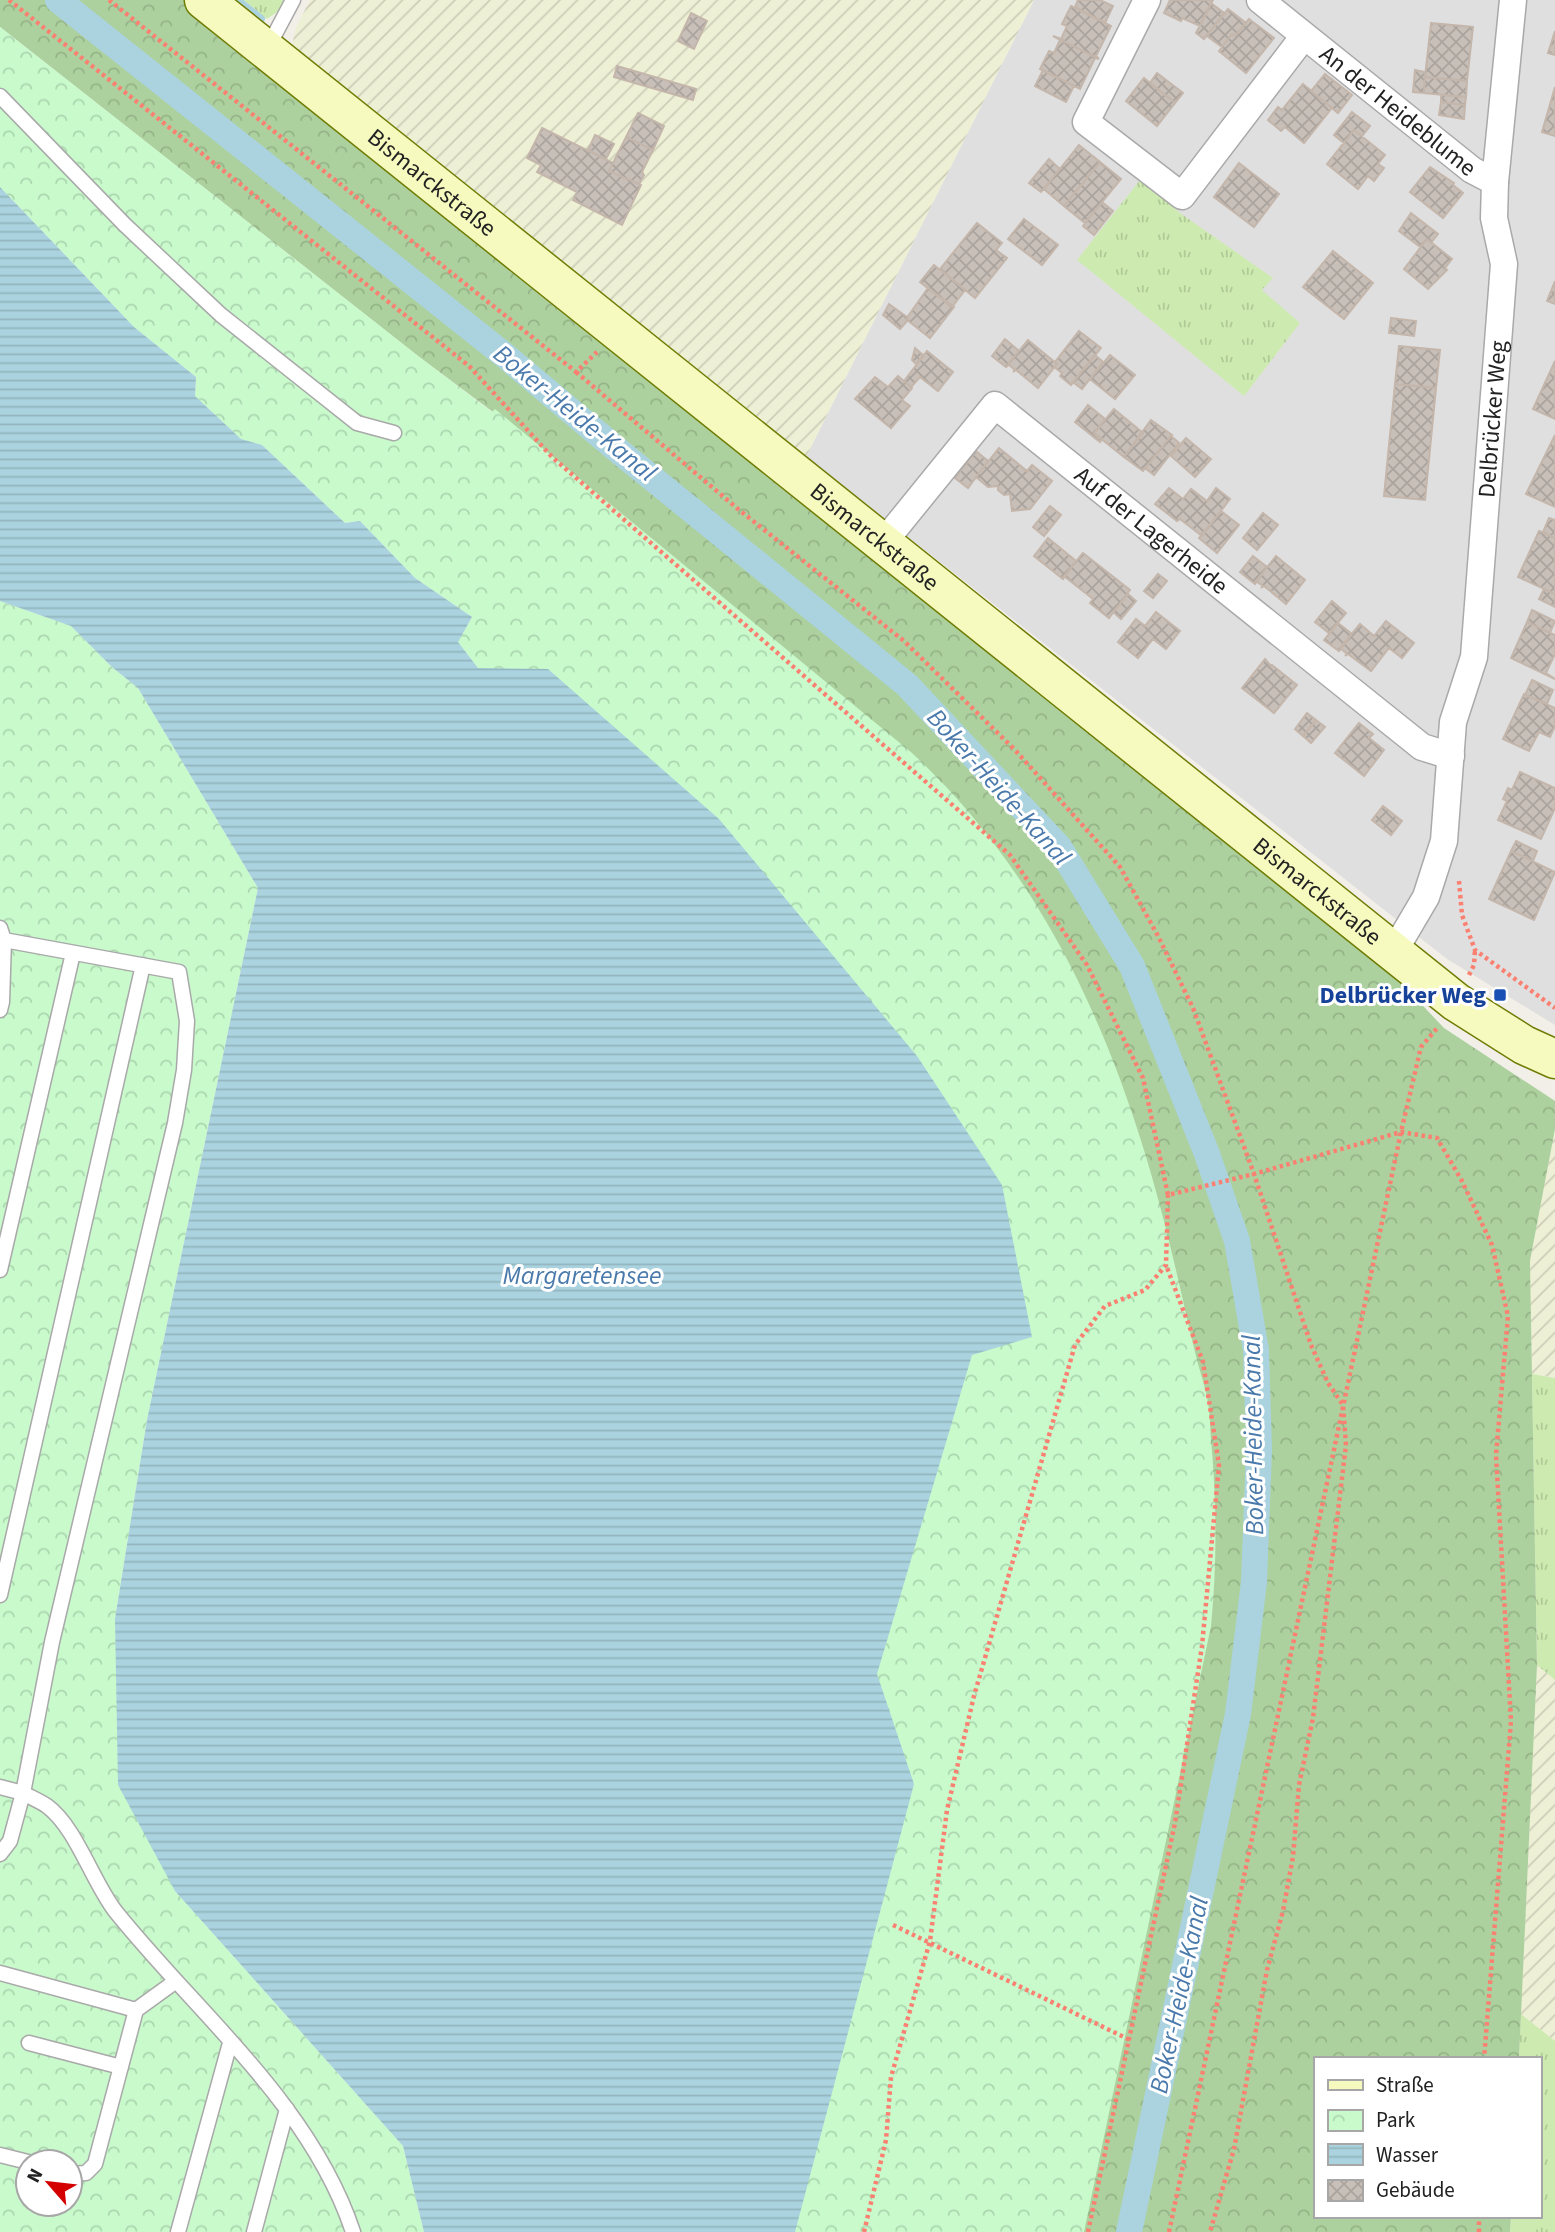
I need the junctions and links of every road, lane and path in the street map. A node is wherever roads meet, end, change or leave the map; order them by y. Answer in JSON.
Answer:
{"nodes":[{"id":1,"x":9,"y":0,"type":"edge"},
{"id":2,"x":109,"y":0,"type":"edge"},
{"id":3,"x":204,"y":0,"type":"edge"},
{"id":4,"x":293,"y":0,"type":"edge"},
{"id":5,"x":1146,"y":0,"type":"edge"},
{"id":6,"x":1260,"y":0,"type":"edge"},
{"id":7,"x":1513,"y":0,"type":"edge"},
{"id":8,"x":1304,"y":36,"type":"junction"},
{"id":9,"x":267,"y":51,"type":"junction"},
{"id":10,"x":0,"y":96,"type":"edge"},
{"id":11,"x":1495,"y":182,"type":"junction"},
{"id":12,"x":619,"y":332,"type":"junction"},
{"id":13,"x":576,"y":372,"type":"junction"},
{"id":14,"x":394,"y":433,"type":"dead end"},
{"id":15,"x":883,"y":543,"type":"junction"},
{"id":16,"x":1451,"y":756,"type":"junction"},
{"id":17,"x":1444,"y":841,"type":"junction"},
{"id":18,"x":2,"y":941,"type":"edge"},
{"id":19,"x":73,"y":953,"type":"junction"},
{"id":20,"x":1393,"y":953,"type":"junction"},
{"id":21,"x":143,"y":965,"type":"junction"},
{"id":22,"x":1456,"y":1002,"type":"junction"},
{"id":23,"x":1555,"y":1008,"type":"edge"},
{"id":24,"x":0,"y":1010,"type":"edge"},
{"id":25,"x":1555,"y":1059,"type":"edge"},
{"id":26,"x":1401,"y":1132,"type":"junction"},
{"id":27,"x":1251,"y":1174,"type":"junction"},
{"id":28,"x":1168,"y":1195,"type":"junction"},
{"id":29,"x":1166,"y":1265,"type":"junction"},
{"id":30,"x":0,"y":1270,"type":"edge"},
{"id":31,"x":1343,"y":1405,"type":"junction"},
{"id":32,"x":0,"y":1595,"type":"edge"},
{"id":33,"x":0,"y":1787,"type":"edge"},
{"id":34,"x":23,"y":1793,"type":"junction"},
{"id":35,"x":0,"y":1854,"type":"edge"},
{"id":36,"x":893,"y":1924,"type":"dead end"},
{"id":37,"x":930,"y":1941,"type":"junction"},
{"id":38,"x":0,"y":1973,"type":"edge"},
{"id":39,"x":176,"y":1981,"type":"junction"},
{"id":40,"x":136,"y":2010,"type":"junction"},
{"id":41,"x":1130,"y":2040,"type":"junction"},
{"id":42,"x":30,"y":2043,"type":"dead end"},
{"id":43,"x":230,"y":2043,"type":"junction"},
{"id":44,"x":1484,"y":2057,"type":"edge"},
{"id":45,"x":121,"y":2067,"type":"junction"},
{"id":46,"x":287,"y":2109,"type":"junction"},
{"id":47,"x":84,"y":2173,"type":"edge"},
{"id":48,"x":178,"y":2232,"type":"edge"},
{"id":49,"x":254,"y":2232,"type":"edge"},
{"id":50,"x":353,"y":2232,"type":"edge"},
{"id":51,"x":864,"y":2232,"type":"edge"},
{"id":52,"x":1088,"y":2232,"type":"edge"},
{"id":53,"x":1169,"y":2232,"type":"edge"},
{"id":54,"x":1210,"y":2232,"type":"edge"}],
"edges":[{"from":1,"to":28,"type":"path"},
{"from":2,"to":13,"type":"path"},
{"from":3,"to":9,"type":"main road","name":"Bismarckstraße"},
{"from":4,"to":9,"type":"lane"},
{"from":5,"to":8,"type":"street","name":"An der Heideblume"},
{"from":6,"to":8,"type":"street","name":"An der Heideblume"},
{"from":7,"to":11,"type":"street","name":"Delbrücker Weg"},
{"from":8,"to":11,"type":"street","name":"An der Heideblume"},
{"from":9,"to":12,"type":"main road","name":"Bismarckstraße"},
{"from":10,"to":14,"type":"lane"},
{"from":11,"to":16,"type":"street","name":"Delbrücker Weg"},
{"from":12,"to":13,"type":"path"},
{"from":12,"to":15,"type":"main road","name":"Bismarckstraße"},
{"from":13,"to":27,"type":"path"},
{"from":15,"to":16,"type":"street","name":"Auf der Lagerheide"},
{"from":15,"to":20,"type":"main road","name":"Bismarckstraße"},
{"from":16,"to":17,"type":"street","name":"Delbrücker Weg"},
{"from":17,"to":20,"type":"street","name":"Delbrücker Weg"},
{"from":17,"to":23,"type":"path"},
{"from":18,"to":19,"type":"lane"},
{"from":18,"to":24,"type":"lane"},
{"from":19,"to":21,"type":"lane"},
{"from":19,"to":30,"type":"lane"},
{"from":20,"to":22,"type":"main road","name":"Bismarckstraße"},
{"from":21,"to":32,"type":"lane"},
{"from":21,"to":34,"type":"lane"},
{"from":22,"to":25,"type":"main road","name":"Bismarckstraße"},
{"from":22,"to":26,"type":"path"},
{"from":26,"to":27,"type":"path"},
{"from":26,"to":31,"type":"path"},
{"from":26,"to":44,"type":"path"},
{"from":27,"to":28,"type":"path"},
{"from":27,"to":31,"type":"path"},
{"from":28,"to":29,"type":"path"},
{"from":29,"to":37,"type":"path"},
{"from":29,"to":41,"type":"path"},
{"from":31,"to":53,"type":"path"},
{"from":31,"to":54,"type":"path"},
{"from":33,"to":34,"type":"lane"},
{"from":34,"to":35,"type":"lane"},
{"from":34,"to":39,"type":"lane"},
{"from":36,"to":37,"type":"path"},
{"from":37,"to":41,"type":"path"},
{"from":37,"to":51,"type":"path"},
{"from":38,"to":40,"type":"lane"},
{"from":39,"to":40,"type":"lane"},
{"from":39,"to":43,"type":"lane"},
{"from":40,"to":45,"type":"lane"},
{"from":41,"to":52,"type":"path"},
{"from":42,"to":45,"type":"lane"},
{"from":43,"to":46,"type":"lane"},
{"from":43,"to":48,"type":"lane"},
{"from":45,"to":47,"type":"lane"},
{"from":46,"to":49,"type":"lane"},
{"from":46,"to":50,"type":"lane"}]}
